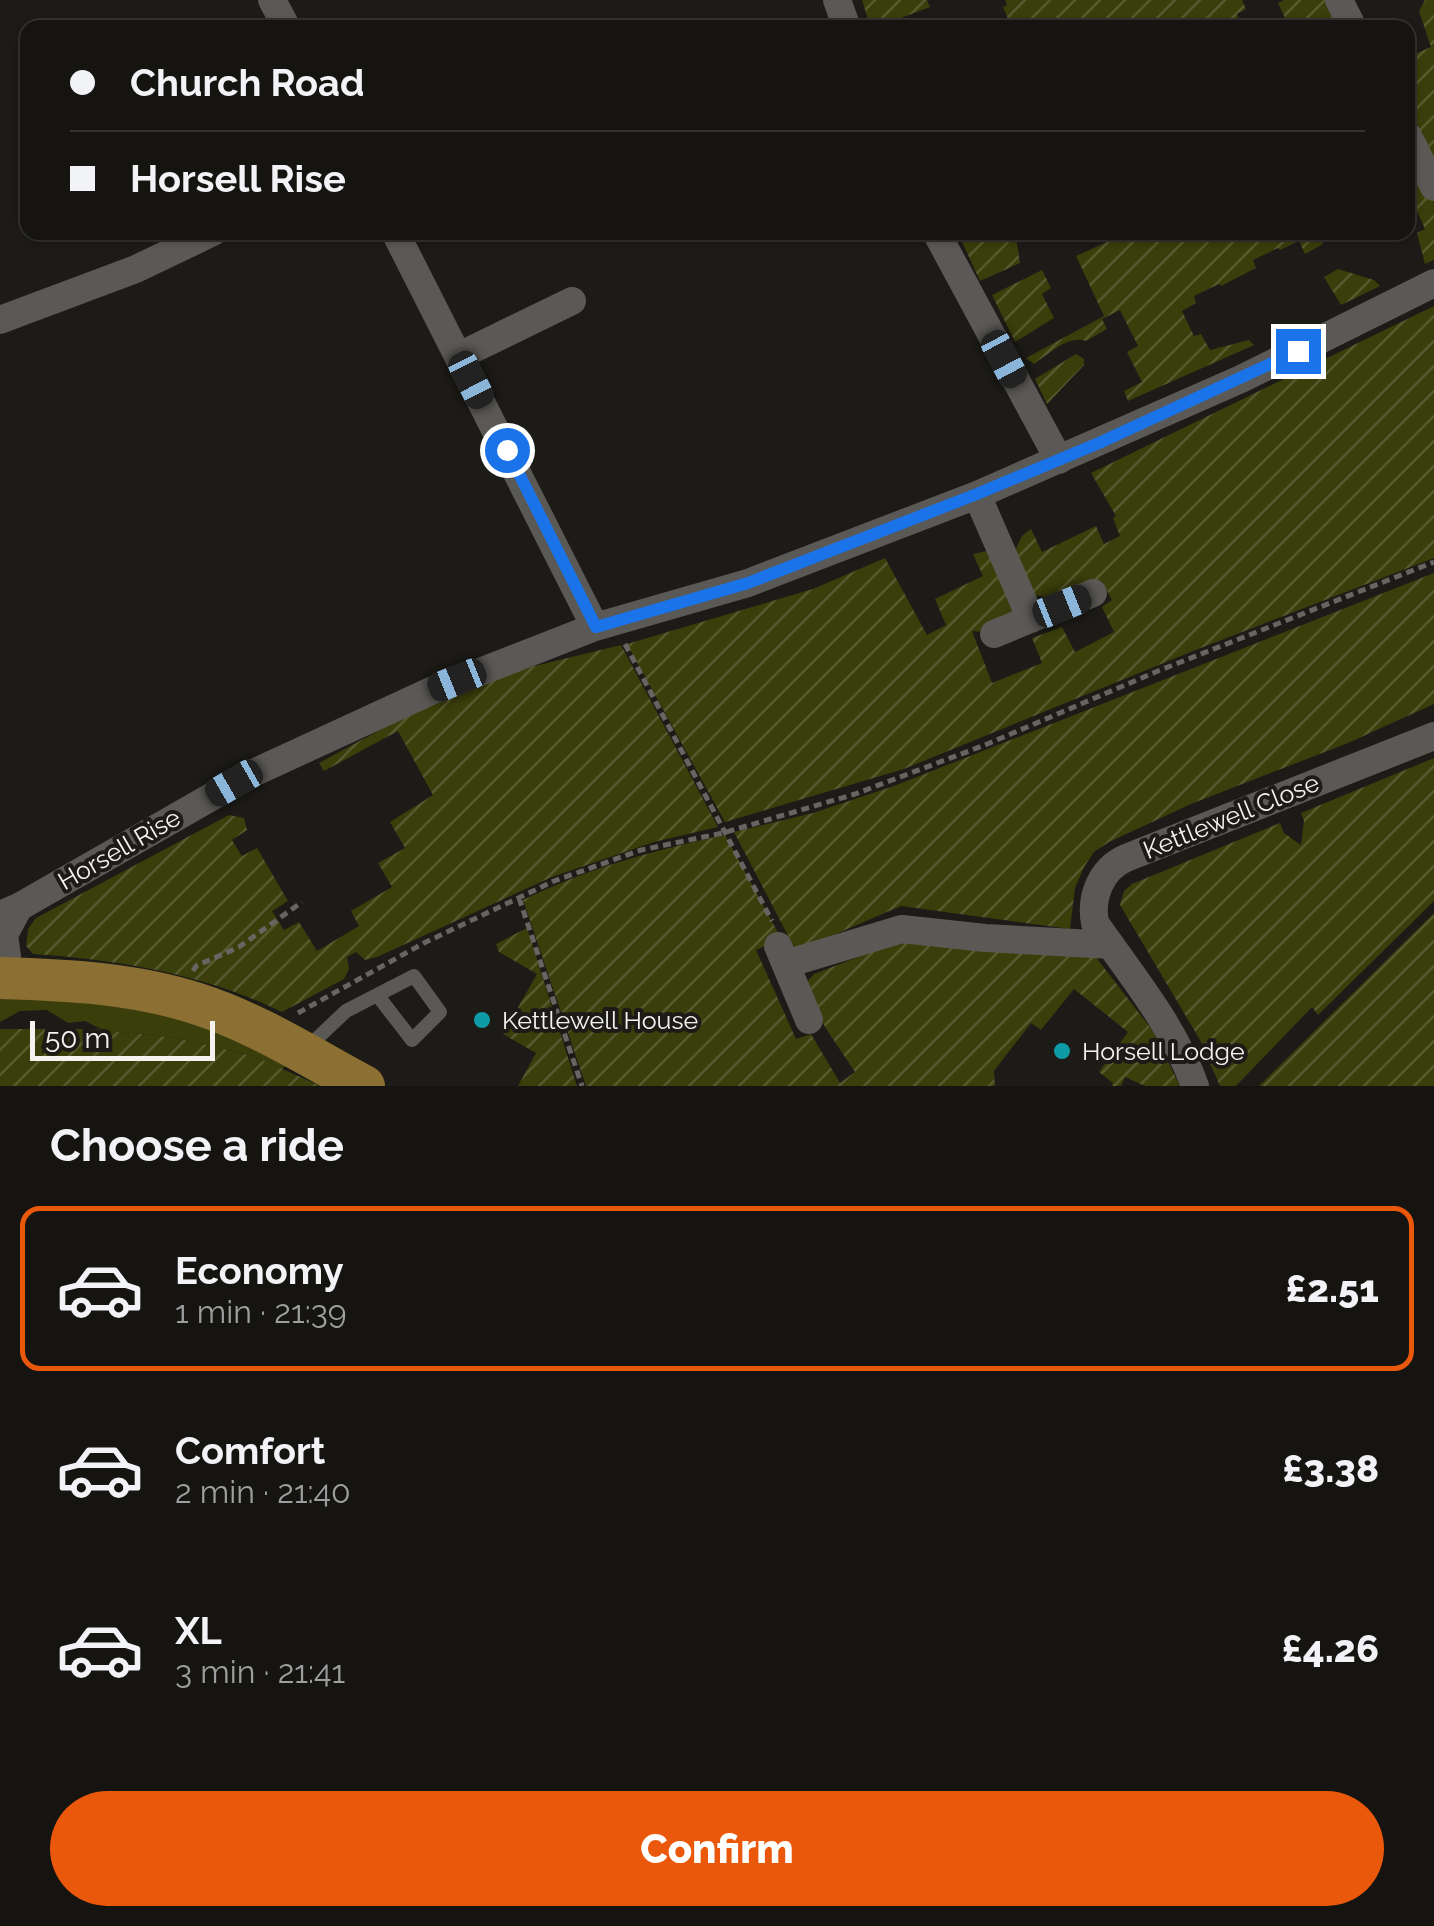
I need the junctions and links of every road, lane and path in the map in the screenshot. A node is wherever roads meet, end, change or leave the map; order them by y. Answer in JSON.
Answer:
{"nodes":[{"id":1,"x":1415,"y":150,"type":"edge"},
{"id":2,"x":1434,"y":187,"type":"edge"},
{"id":3,"x":196,"y":240,"type":"edge"},
{"id":4,"x":400,"y":240,"type":"edge"},
{"id":5,"x":940,"y":240,"type":"edge"},
{"id":6,"x":1434,"y":282,"type":"edge"},
{"id":7,"x":571,"y":299,"type":"dead end"},
{"id":8,"x":0,"y":320,"type":"edge"},
{"id":9,"x":459,"y":356,"type":"junction"},
{"id":10,"x":1059,"y":460,"type":"junction"},
{"id":11,"x":977,"y":494,"type":"junction"},
{"id":12,"x":1434,"y":562,"type":"edge"},
{"id":13,"x":1093,"y":593,"type":"dead end"},
{"id":14,"x":1031,"y":619,"type":"junction"},
{"id":15,"x":608,"y":633,"type":"junction"},
{"id":16,"x":994,"y":634,"type":"dead end"},
{"id":17,"x":1434,"y":736,"type":"edge"},
{"id":18,"x":723,"y":833,"type":"junction"},
{"id":19,"x":519,"y":898,"type":"junction"},
{"id":20,"x":302,"y":902,"type":"dead end"},
{"id":21,"x":10,"y":911,"type":"edge"},
{"id":22,"x":1110,"y":945,"type":"junction"},
{"id":23,"x":782,"y":949,"type":"junction"},
{"id":24,"x":190,"y":975,"type":"dead end"},
{"id":25,"x":5,"y":978,"type":"edge"},
{"id":26,"x":378,"y":996,"type":"junction"},
{"id":27,"x":809,"y":1020,"type":"dead end"},
{"id":28,"x":300,"y":1034,"type":"junction"},
{"id":29,"x":364,"y":1086,"type":"edge"},
{"id":30,"x":582,"y":1086,"type":"edge"},
{"id":31,"x":1195,"y":1086,"type":"edge"}],
"edges":[{"from":1,"to":2,"type":"street"},
{"from":3,"to":8,"type":"street"},
{"from":4,"to":9,"type":"street"},
{"from":5,"to":10,"type":"street"},
{"from":6,"to":10,"type":"street","name":"Horsell Rise"},
{"from":7,"to":9,"type":"street"},
{"from":9,"to":15,"type":"street"},
{"from":10,"to":11,"type":"street","name":"Horsell Rise"},
{"from":11,"to":14,"type":"street"},
{"from":11,"to":15,"type":"street","name":"Horsell Rise"},
{"from":12,"to":18,"type":"path"},
{"from":13,"to":14,"type":"street"},
{"from":14,"to":16,"type":"street"},
{"from":15,"to":18,"type":"path"},
{"from":15,"to":21,"type":"street","name":"Horsell Rise"},
{"from":17,"to":22,"type":"street","name":"Kettlewell Close"},
{"from":18,"to":19,"type":"path"},
{"from":18,"to":23,"type":"path"},
{"from":19,"to":28,"type":"path"},
{"from":19,"to":30,"type":"path"},
{"from":20,"to":24,"type":"path"},
{"from":21,"to":25,"type":"street","name":"Horsell Rise"},
{"from":22,"to":23,"type":"street"},
{"from":22,"to":31,"type":"street","name":"Kettlewell Close"},
{"from":23,"to":27,"type":"street"},
{"from":25,"to":28,"type":"main road"},
{"from":26,"to":26,"type":"lane"},
{"from":26,"to":28,"type":"lane"},
{"from":28,"to":29,"type":"main road"}]}
